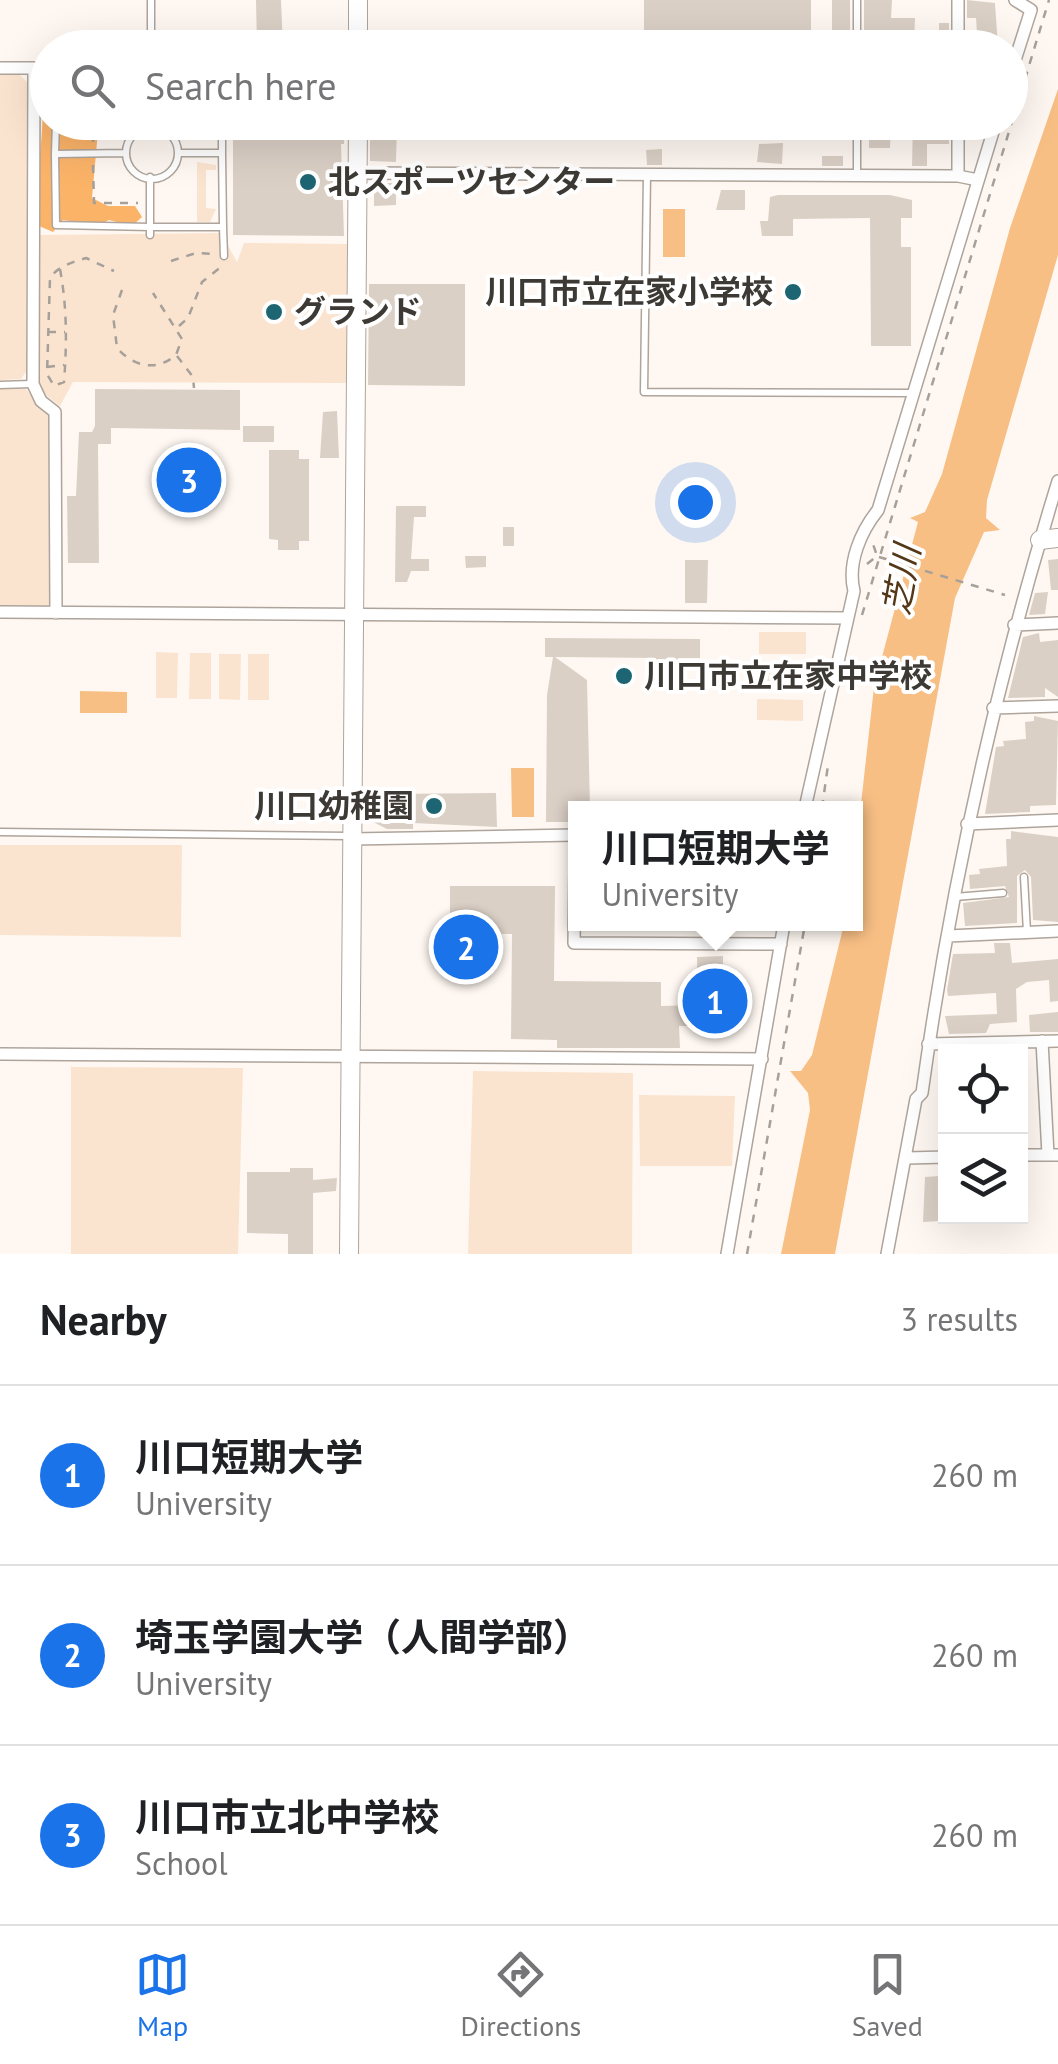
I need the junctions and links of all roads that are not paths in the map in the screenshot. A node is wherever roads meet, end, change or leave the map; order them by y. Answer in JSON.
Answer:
{"nodes":[{"id":1,"x":152,"y":0,"type":"edge"},
{"id":2,"x":358,"y":0,"type":"edge"},
{"id":3,"x":857,"y":0,"type":"edge"},
{"id":4,"x":958,"y":0,"type":"edge"},
{"id":5,"x":1015,"y":0,"type":"edge"},
{"id":6,"x":152,"y":30,"type":"edge"},
{"id":7,"x":358,"y":30,"type":"edge"},
{"id":8,"x":857,"y":30,"type":"edge"},
{"id":9,"x":958,"y":30,"type":"edge"},
{"id":10,"x":1025,"y":30,"type":"edge"},
{"id":11,"x":0,"y":68,"type":"edge"},
{"id":12,"x":30,"y":68,"type":"edge"},
{"id":13,"x":34,"y":140,"type":"edge"},
{"id":14,"x":55,"y":140,"type":"edge"},
{"id":15,"x":127,"y":140,"type":"edge"},
{"id":16,"x":175,"y":140,"type":"edge"},
{"id":17,"x":222,"y":140,"type":"edge"},
{"id":18,"x":358,"y":140,"type":"edge"},
{"id":19,"x":857,"y":140,"type":"edge"},
{"id":20,"x":958,"y":140,"type":"edge"},
{"id":21,"x":990,"y":140,"type":"edge"},
{"id":22,"x":126,"y":153,"type":"junction"},
{"id":23,"x":178,"y":153,"type":"junction"},
{"id":24,"x":55,"y":154,"type":"junction"},
{"id":25,"x":222,"y":154,"type":"junction"},
{"id":26,"x":357,"y":173,"type":"junction"},
{"id":27,"x":647,"y":174,"type":"junction"},
{"id":28,"x":857,"y":176,"type":"junction"},
{"id":29,"x":958,"y":176,"type":"junction"},
{"id":30,"x":150,"y":177,"type":"junction"},
{"id":31,"x":978,"y":180,"type":"junction"},
{"id":32,"x":223,"y":227,"type":"junction"},
{"id":33,"x":150,"y":231,"type":"junction"},
{"id":34,"x":224,"y":256,"type":"road end"},
{"id":35,"x":0,"y":384,"type":"edge"},
{"id":36,"x":33,"y":384,"type":"junction"},
{"id":37,"x":914,"y":393,"type":"junction"},
{"id":38,"x":1058,"y":481,"type":"edge"},
{"id":39,"x":1049,"y":539,"type":"edge"},
{"id":40,"x":0,"y":612,"type":"edge"},
{"id":41,"x":56,"y":612,"type":"junction"},
{"id":42,"x":353,"y":614,"type":"junction"},
{"id":43,"x":847,"y":618,"type":"junction"},
{"id":44,"x":1058,"y":623,"type":"edge"},
{"id":45,"x":1014,"y":625,"type":"junction"},
{"id":46,"x":1058,"y":706,"type":"edge"},
{"id":47,"x":993,"y":708,"type":"junction"},
{"id":48,"x":807,"y":801,"type":"edge"},
{"id":49,"x":1058,"y":820,"type":"edge"},
{"id":50,"x":967,"y":824,"type":"junction"},
{"id":51,"x":0,"y":832,"type":"edge"},
{"id":52,"x":568,"y":835,"type":"edge"},
{"id":53,"x":352,"y":838,"type":"junction"},
{"id":54,"x":1024,"y":877,"type":"dead end"},
{"id":55,"x":1002,"y":893,"type":"dead end"},
{"id":56,"x":955,"y":897,"type":"junction"},
{"id":57,"x":574,"y":931,"type":"edge"},
{"id":58,"x":783,"y":931,"type":"edge"},
{"id":59,"x":1058,"y":931,"type":"edge"},
{"id":60,"x":1027,"y":932,"type":"junction"},
{"id":61,"x":948,"y":936,"type":"junction"},
{"id":62,"x":781,"y":944,"type":"junction"},
{"id":63,"x":1042,"y":1041,"type":"junction"},
{"id":64,"x":1058,"y":1041,"type":"edge"},
{"id":65,"x":928,"y":1044,"type":"junction"},
{"id":66,"x":938,"y":1044,"type":"edge"},
{"id":67,"x":1016,"y":1044,"type":"edge"},
{"id":68,"x":0,"y":1054,"type":"edge"},
{"id":69,"x":350,"y":1057,"type":"junction"},
{"id":70,"x":762,"y":1059,"type":"junction"},
{"id":71,"x":1053,"y":1155,"type":"edge"},
{"id":72,"x":1028,"y":1156,"type":"edge"},
{"id":73,"x":938,"y":1157,"type":"edge"},
{"id":74,"x":907,"y":1158,"type":"junction"},
{"id":75,"x":349,"y":1254,"type":"edge"},
{"id":76,"x":727,"y":1254,"type":"edge"},
{"id":77,"x":888,"y":1254,"type":"edge"}],
"edges":[{"from":1,"to":6,"type":"lane"},
{"from":2,"to":7,"type":"street"},
{"from":3,"to":8,"type":"lane"},
{"from":4,"to":9,"type":"street"},
{"from":5,"to":10,"type":"street"},
{"from":11,"to":12,"type":"street"},
{"from":13,"to":36,"type":"street"},
{"from":14,"to":24,"type":"lane"},
{"from":15,"to":22,"type":"lane"},
{"from":16,"to":23,"type":"lane"},
{"from":17,"to":25,"type":"lane"},
{"from":18,"to":26,"type":"street"},
{"from":19,"to":28,"type":"lane"},
{"from":20,"to":29,"type":"street"},
{"from":21,"to":31,"type":"street"},
{"from":22,"to":24,"type":"lane"},
{"from":22,"to":30,"type":"lane"},
{"from":23,"to":25,"type":"lane"},
{"from":23,"to":30,"type":"lane"},
{"from":24,"to":33,"type":"lane"},
{"from":25,"to":32,"type":"lane"},
{"from":26,"to":27,"type":"street"},
{"from":26,"to":42,"type":"street"},
{"from":27,"to":28,"type":"street"},
{"from":27,"to":37,"type":"lane"},
{"from":28,"to":29,"type":"street"},
{"from":29,"to":31,"type":"street"},
{"from":30,"to":33,"type":"lane"},
{"from":31,"to":37,"type":"street"},
{"from":32,"to":33,"type":"lane"},
{"from":32,"to":34,"type":"lane"},
{"from":35,"to":36,"type":"lane"},
{"from":36,"to":41,"type":"street"},
{"from":37,"to":43,"type":"street"},
{"from":38,"to":39,"type":"street"},
{"from":39,"to":45,"type":"street"},
{"from":40,"to":41,"type":"street"},
{"from":41,"to":42,"type":"street"},
{"from":42,"to":43,"type":"street"},
{"from":42,"to":53,"type":"street"},
{"from":43,"to":48,"type":"street"},
{"from":44,"to":45,"type":"street"},
{"from":45,"to":47,"type":"street"},
{"from":46,"to":47,"type":"street"},
{"from":47,"to":50,"type":"street"},
{"from":49,"to":50,"type":"street"},
{"from":50,"to":56,"type":"street"},
{"from":51,"to":53,"type":"lane"},
{"from":52,"to":53,"type":"street"},
{"from":53,"to":69,"type":"street"},
{"from":54,"to":60,"type":"lane"},
{"from":55,"to":56,"type":"lane"},
{"from":56,"to":61,"type":"street"},
{"from":57,"to":62,"type":"street"},
{"from":58,"to":62,"type":"street"},
{"from":59,"to":60,"type":"street"},
{"from":60,"to":61,"type":"street"},
{"from":61,"to":65,"type":"street"},
{"from":62,"to":70,"type":"street"},
{"from":63,"to":64,"type":"street"},
{"from":63,"to":67,"type":"street"},
{"from":63,"to":71,"type":"street"},
{"from":65,"to":66,"type":"street"},
{"from":65,"to":74,"type":"street"},
{"from":68,"to":69,"type":"street"},
{"from":69,"to":70,"type":"street"},
{"from":69,"to":75,"type":"street"},
{"from":70,"to":76,"type":"street"},
{"from":71,"to":72,"type":"street"},
{"from":73,"to":74,"type":"street"},
{"from":74,"to":77,"type":"street"}]}
